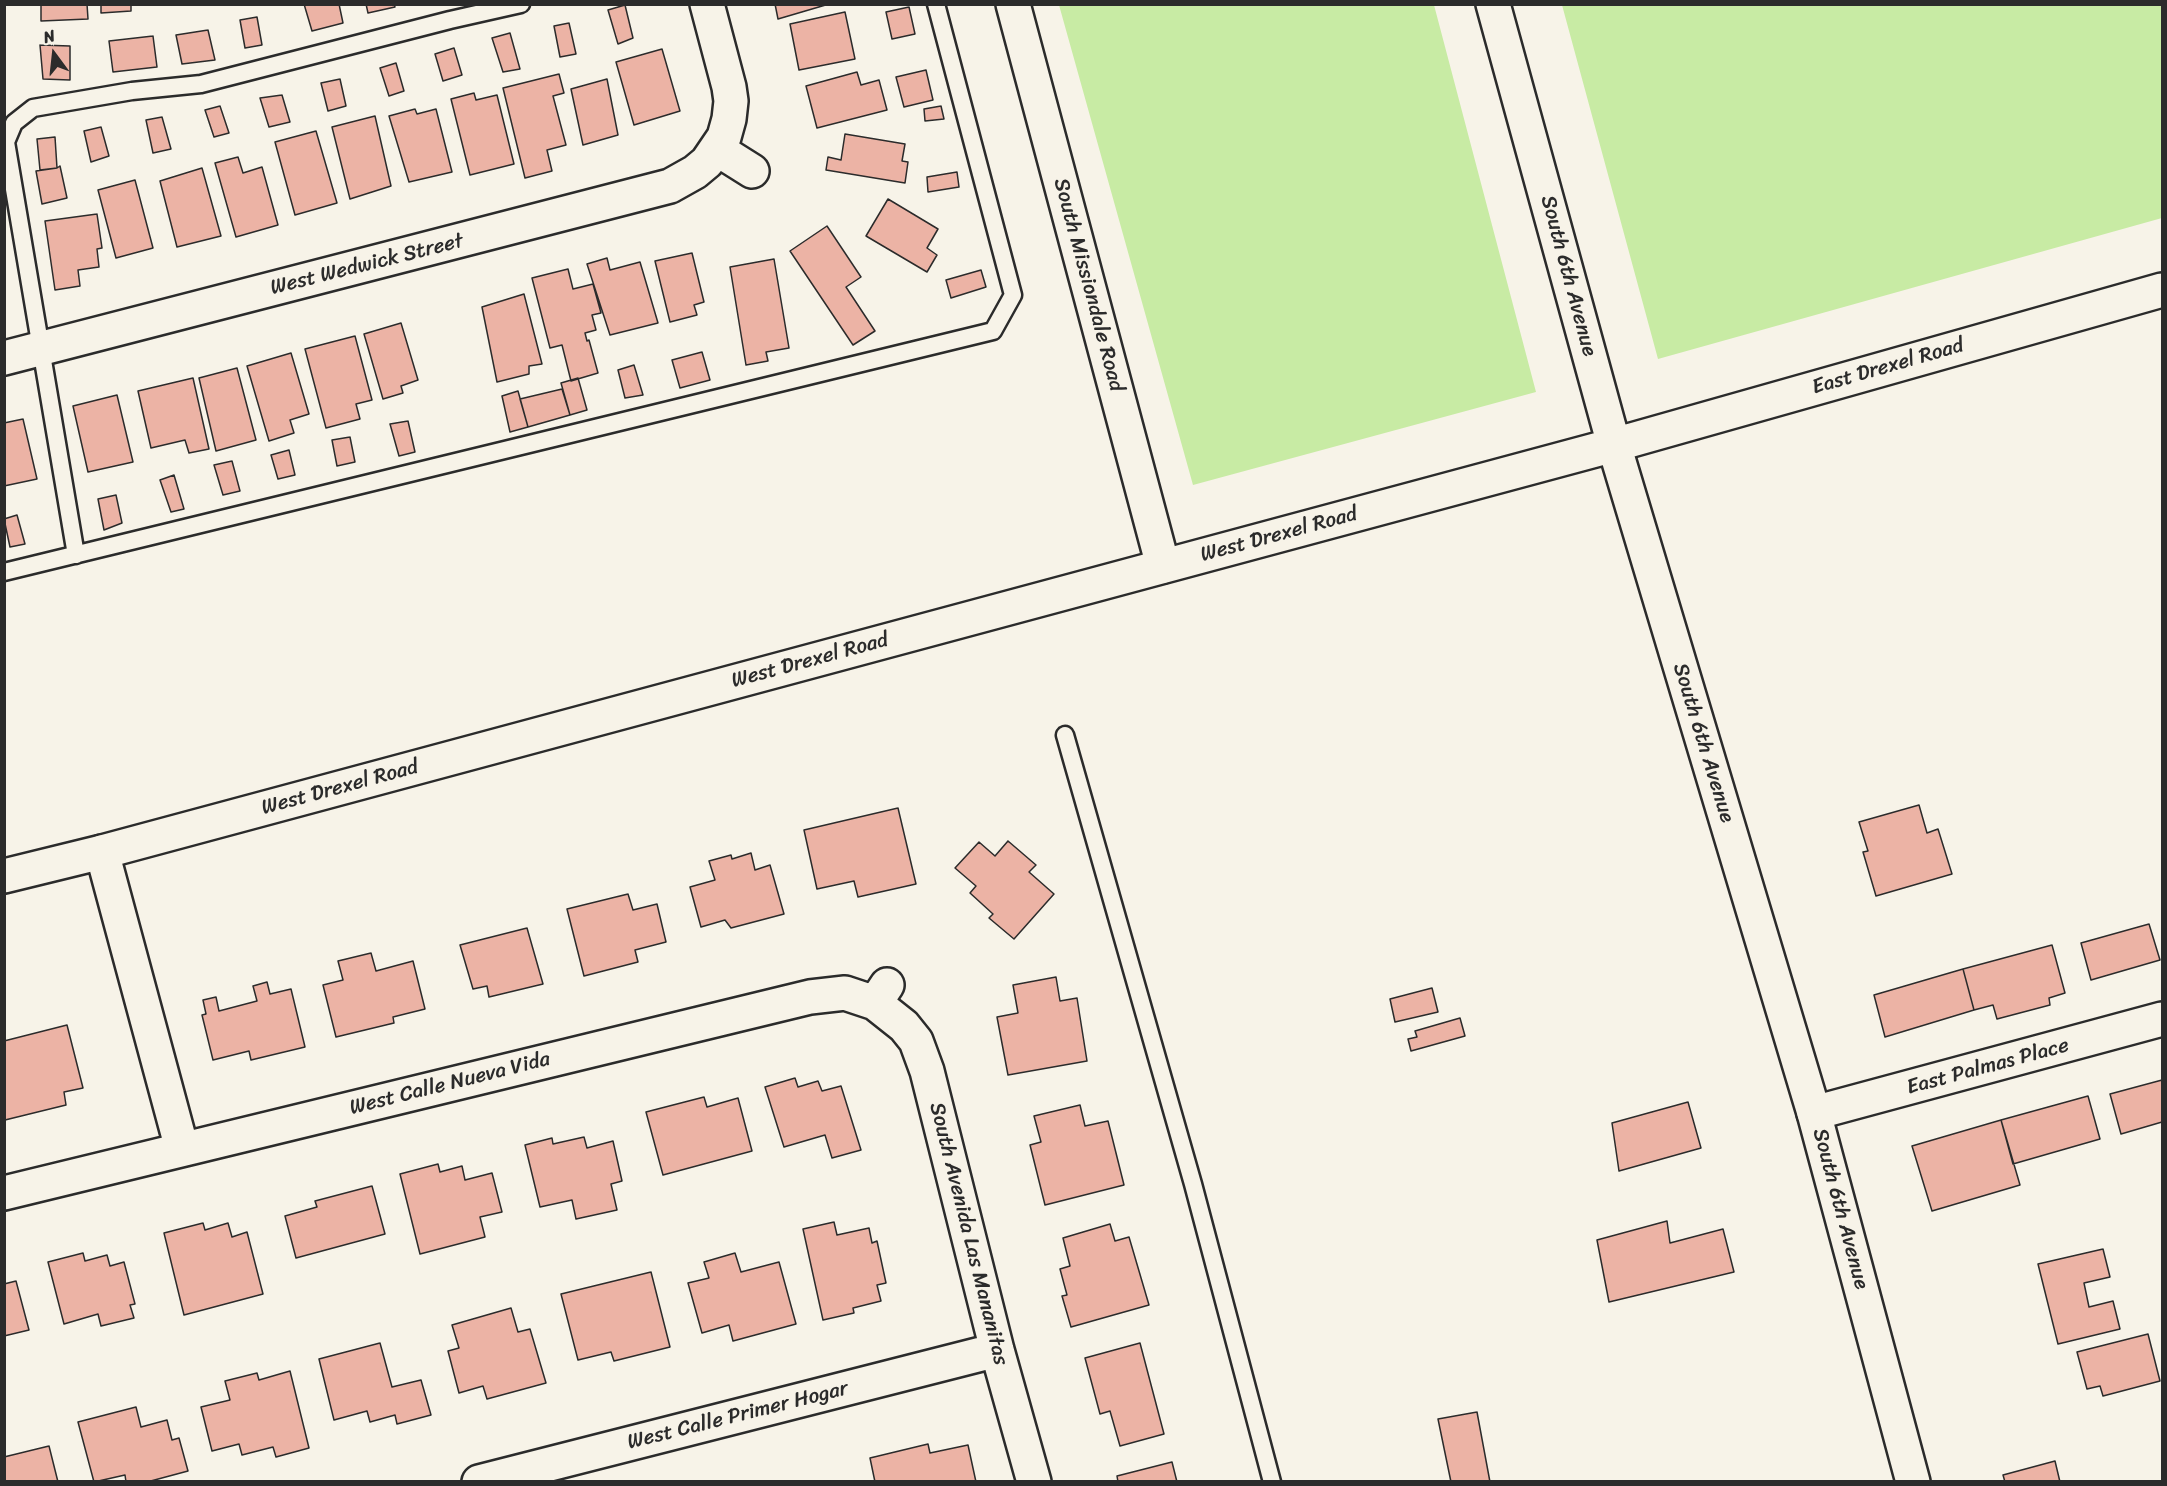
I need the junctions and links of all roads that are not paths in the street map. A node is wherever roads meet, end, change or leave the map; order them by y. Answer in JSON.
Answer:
{"nodes":[{"id":1,"x":521,"y":4,"type":"edge"},
{"id":2,"x":707,"y":4,"type":"edge"},
{"id":3,"x":936,"y":4,"type":"edge"},
{"id":4,"x":1013,"y":4,"type":"edge"},
{"id":5,"x":1493,"y":4,"type":"edge"},
{"id":6,"x":717,"y":149,"type":"junction"},
{"id":7,"x":752,"y":171,"type":"dead end"},
{"id":8,"x":2163,"y":290,"type":"edge"},
{"id":9,"x":40,"y":349,"type":"junction"},
{"id":10,"x":4,"y":358,"type":"edge"},
{"id":11,"x":1614,"y":445,"type":"junction"},
{"id":12,"x":76,"y":555,"type":"junction"},
{"id":13,"x":1163,"y":566,"type":"junction"},
{"id":14,"x":4,"y":572,"type":"edge"},
{"id":15,"x":1065,"y":735,"type":"dead end"},
{"id":16,"x":102,"y":852,"type":"junction"},
{"id":17,"x":4,"y":876,"type":"edge"},
{"id":18,"x":881,"y":994,"type":"joint"},
{"id":19,"x":2163,"y":1019,"type":"edge"},
{"id":20,"x":1814,"y":1113,"type":"junction"},
{"id":21,"x":183,"y":1149,"type":"junction"},
{"id":22,"x":4,"y":1193,"type":"edge"},
{"id":23,"x":997,"y":1350,"type":"junction"},
{"id":24,"x":479,"y":1482,"type":"edge"},
{"id":25,"x":1034,"y":1482,"type":"edge"},
{"id":26,"x":1272,"y":1482,"type":"edge"},
{"id":27,"x":1913,"y":1482,"type":"edge"}],
"edges":[{"from":1,"to":9,"type":"lane"},
{"from":2,"to":6,"type":"street"},
{"from":3,"to":12,"type":"lane"},
{"from":4,"to":13,"type":"street","name":"South Missiondale Road"},
{"from":5,"to":11,"type":"street","name":"South 6th Avenue"},
{"from":6,"to":7,"type":"street"},
{"from":6,"to":9,"type":"street","name":"West Wedwick Street"},
{"from":8,"to":11,"type":"street","name":"East Drexel Road"},
{"from":9,"to":10,"type":"street","name":"West Wedwick Street"},
{"from":9,"to":12,"type":"lane"},
{"from":11,"to":13,"type":"street","name":"West Drexel Road"},
{"from":11,"to":20,"type":"street","name":"South 6th Avenue"},
{"from":12,"to":14,"type":"lane"},
{"from":13,"to":16,"type":"street","name":"West Drexel Road"},
{"from":15,"to":26,"type":"lane"},
{"from":16,"to":17,"type":"street","name":"West Drexel Road"},
{"from":16,"to":21,"type":"street"},
{"from":18,"to":21,"type":"street","name":"West Calle Nueva Vida"},
{"from":18,"to":23,"type":"street","name":"South Avenida Las Mananitas"},
{"from":19,"to":20,"type":"street","name":"East Palmas Place"},
{"from":20,"to":27,"type":"street","name":"South 6th Avenue"},
{"from":21,"to":22,"type":"street","name":"West Calle Nueva Vida"},
{"from":23,"to":24,"type":"street","name":"West Calle Primer Hogar"},
{"from":23,"to":25,"type":"street","name":"South Avenida Las Mananitas"}]}
